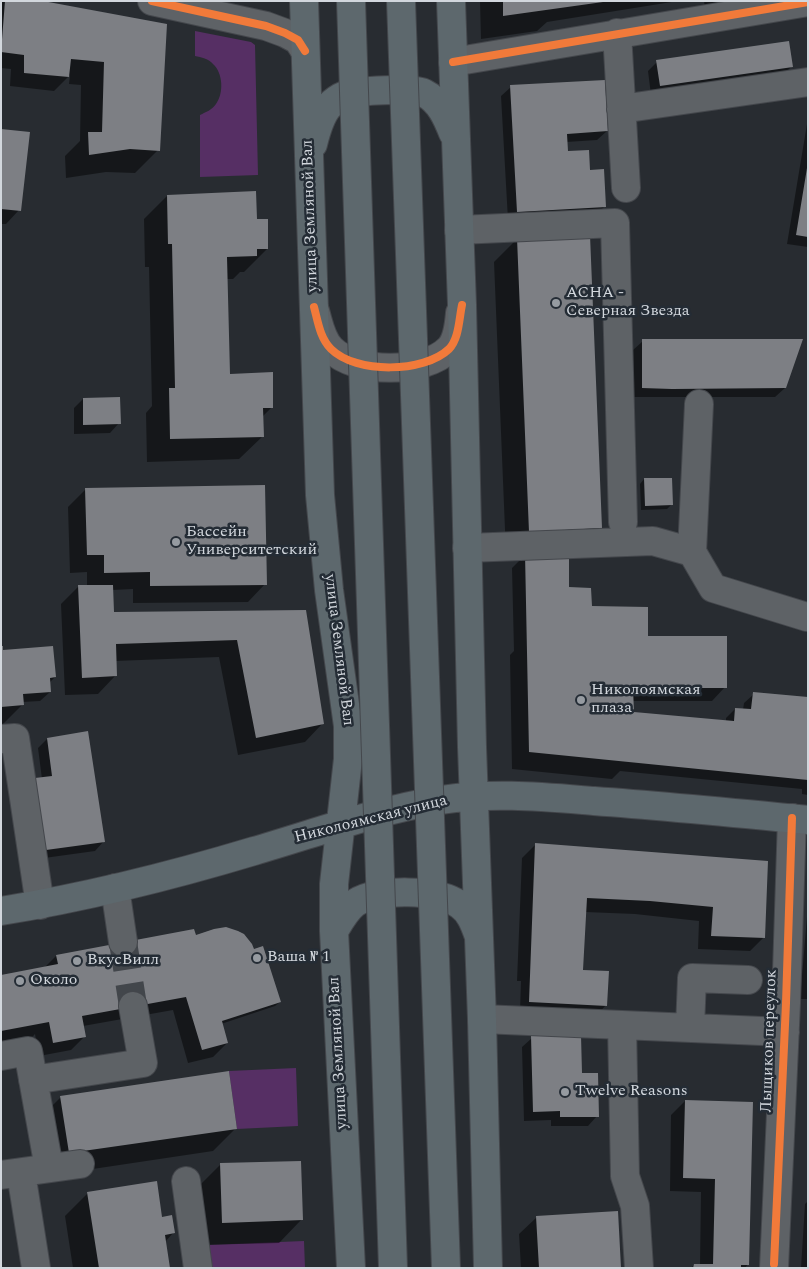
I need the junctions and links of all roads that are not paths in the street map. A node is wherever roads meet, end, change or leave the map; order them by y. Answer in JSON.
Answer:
{"nodes":[{"id":1,"x":152,"y":1,"type":"edge"},
{"id":2,"x":304,"y":1,"type":"edge"},
{"id":3,"x":351,"y":1,"type":"edge"},
{"id":4,"x":401,"y":1,"type":"edge"},
{"id":5,"x":451,"y":1,"type":"edge"},
{"id":6,"x":808,"y":2,"type":"edge"},
{"id":7,"x":191,"y":6,"type":"edge"},
{"id":8,"x":711,"y":9,"type":"edge"},
{"id":9,"x":617,"y":33,"type":"junction"},
{"id":10,"x":305,"y":51,"type":"junction"},
{"id":11,"x":452,"y":62,"type":"junction"},
{"id":12,"x":808,"y":82,"type":"edge"},
{"id":13,"x":621,"y":109,"type":"junction"},
{"id":14,"x":456,"y":142,"type":"junction"},
{"id":15,"x":309,"y":156,"type":"junction"},
{"id":16,"x":626,"y":188,"type":"dead end"},
{"id":17,"x":459,"y":230,"type":"junction"},
{"id":18,"x":462,"y":305,"type":"junction"},
{"id":19,"x":314,"y":307,"type":"junction"},
{"id":20,"x":699,"y":404,"type":"dead end"},
{"id":21,"x":623,"y":522,"type":"dead end"},
{"id":22,"x":468,"y":548,"type":"junction"},
{"id":23,"x":692,"y":552,"type":"junction"},
{"id":24,"x":807,"y":617,"type":"edge"},
{"id":25,"x":1,"y":739,"type":"edge"},
{"id":26,"x":474,"y":797,"type":"junction"},
{"id":27,"x":800,"y":819,"type":"edge"},
{"id":28,"x":341,"y":825,"type":"junction"},
{"id":29,"x":115,"y":888,"type":"junction"},
{"id":30,"x":40,"y":905,"type":"junction"},
{"id":31,"x":1,"y":912,"type":"edge"},
{"id":32,"x":334,"y":931,"type":"junction"},
{"id":33,"x":478,"y":934,"type":"junction"},
{"id":34,"x":123,"y":942,"type":"tunnel mouth"},
{"id":35,"x":748,"y":980,"type":"dead end"},
{"id":36,"x":797,"y":1004,"type":"edge"},
{"id":37,"x":134,"y":1006,"type":"tunnel mouth"},
{"id":38,"x":482,"y":1019,"type":"junction"},
{"id":39,"x":622,"y":1025,"type":"junction"},
{"id":40,"x":690,"y":1028,"type":"junction"},
{"id":41,"x":784,"y":1032,"type":"junction"},
{"id":42,"x":1,"y":1056,"type":"edge"},
{"id":43,"x":33,"y":1080,"type":"junction"},
{"id":44,"x":80,"y":1164,"type":"dead end"},
{"id":45,"x":49,"y":1168,"type":"junction"},
{"id":46,"x":11,"y":1174,"type":"edge"},
{"id":47,"x":186,"y":1181,"type":"dead end"},
{"id":48,"x":774,"y":1266,"type":"edge"},
{"id":49,"x":36,"y":1268,"type":"edge"},
{"id":50,"x":198,"y":1268,"type":"edge"},
{"id":51,"x":351,"y":1268,"type":"edge"},
{"id":52,"x":393,"y":1268,"type":"edge"},
{"id":53,"x":446,"y":1268,"type":"edge"},
{"id":54,"x":488,"y":1268,"type":"edge"},
{"id":55,"x":638,"y":1268,"type":"edge"}],
"edges":[{"from":1,"to":7,"type":"street"},
{"from":2,"to":10,"type":"main road","name":"улица Земляной Вал"},
{"from":3,"to":52,"type":"main road","name":"улица Земляной Вал","bridge":true},
{"from":4,"to":53,"type":"main road","bridge":true},
{"from":5,"to":11,"type":"main road"},
{"from":6,"to":8,"type":"street"},
{"from":7,"to":10,"type":"street"},
{"from":8,"to":9,"type":"street"},
{"from":9,"to":11,"type":"street"},
{"from":9,"to":13,"type":"street"},
{"from":10,"to":15,"type":"main road","name":"улица Земляной Вал"},
{"from":11,"to":14,"type":"main road"},
{"from":12,"to":13,"type":"street"},
{"from":13,"to":16,"type":"street"},
{"from":14,"to":15,"type":"main road"},
{"from":14,"to":17,"type":"main road"},
{"from":15,"to":19,"type":"main road","name":"улица Земляной Вал"},
{"from":17,"to":18,"type":"main road"},
{"from":17,"to":21,"type":"street"},
{"from":18,"to":19,"type":"street"},
{"from":18,"to":22,"type":"main road"},
{"from":19,"to":28,"type":"main road","name":"улица Земляной Вал"},
{"from":20,"to":23,"type":"street"},
{"from":22,"to":23,"type":"street"},
{"from":22,"to":26,"type":"main road"},
{"from":23,"to":24,"type":"street"},
{"from":25,"to":30,"type":"street"},
{"from":26,"to":27,"type":"main road","name":"Николоямская улица"},
{"from":26,"to":28,"type":"main road","name":"Николоямская улица"},
{"from":26,"to":33,"type":"main road"},
{"from":27,"to":36,"type":"street","name":"Лыщиков переулок"},
{"from":28,"to":29,"type":"main road","name":"Николоямская улица"},
{"from":28,"to":32,"type":"main road","name":"улица Земляной Вал"},
{"from":29,"to":30,"type":"main road","name":"Николоямская улица"},
{"from":29,"to":34,"type":"street"},
{"from":30,"to":31,"type":"main road","name":"Николоямская улица"},
{"from":32,"to":33,"type":"main road"},
{"from":32,"to":51,"type":"main road","name":"улица Земляной Вал"},
{"from":33,"to":38,"type":"main road"},
{"from":35,"to":40,"type":"street"},
{"from":36,"to":41,"type":"street","name":"Лыщиков переулок"},
{"from":37,"to":43,"type":"street"},
{"from":38,"to":39,"type":"street"},
{"from":38,"to":54,"type":"main road"},
{"from":39,"to":40,"type":"street"},
{"from":39,"to":55,"type":"street"},
{"from":40,"to":41,"type":"street"},
{"from":41,"to":48,"type":"street","name":"Лыщиков переулок"},
{"from":42,"to":43,"type":"street"},
{"from":43,"to":45,"type":"street"},
{"from":44,"to":45,"type":"street"},
{"from":45,"to":46,"type":"street"},
{"from":46,"to":49,"type":"street"},
{"from":47,"to":50,"type":"street"}]}
